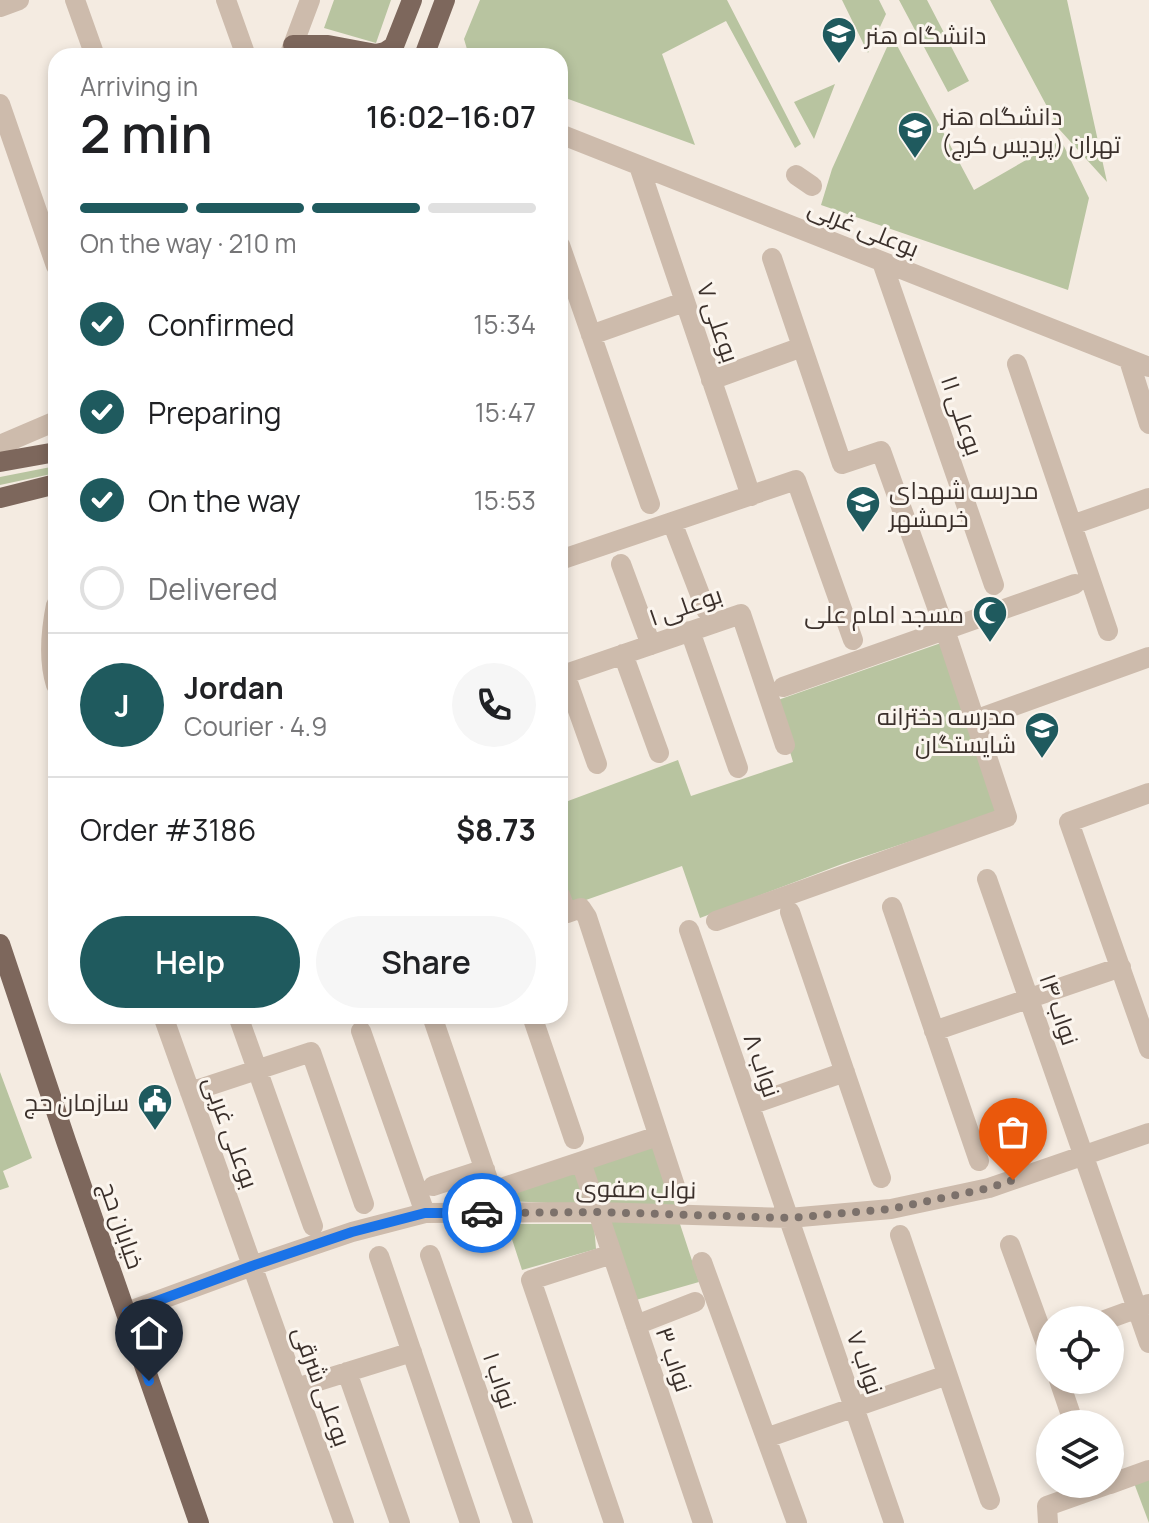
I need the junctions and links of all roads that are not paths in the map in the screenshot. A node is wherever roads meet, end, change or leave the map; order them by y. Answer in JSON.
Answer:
{"nodes":[{"id":1,"x":19,"y":0,"type":"edge"},
{"id":2,"x":75,"y":0,"type":"edge"},
{"id":3,"x":226,"y":0,"type":"edge"},
{"id":4,"x":310,"y":0,"type":"edge"},
{"id":5,"x":412,"y":0,"type":"edge"},
{"id":6,"x":445,"y":0,"type":"edge"},
{"id":7,"x":0,"y":7,"type":"edge"},
{"id":8,"x":92,"y":48,"type":"edge"},
{"id":9,"x":243,"y":48,"type":"edge"},
{"id":10,"x":297,"y":48,"type":"edge"},
{"id":11,"x":314,"y":48,"type":"edge"},
{"id":12,"x":344,"y":48,"type":"edge"},
{"id":13,"x":393,"y":48,"type":"edge"},
{"id":14,"x":430,"y":48,"type":"edge"},
{"id":15,"x":0,"y":104,"type":"edge"},
{"id":16,"x":568,"y":137,"type":"edge"},
{"id":17,"x":639,"y":166,"type":"junction"},
{"id":18,"x":48,"y":243,"type":"edge"},
{"id":19,"x":772,"y":258,"type":"dead end"},
{"id":20,"x":882,"y":262,"type":"junction"},
{"id":21,"x":568,"y":268,"type":"edge"},
{"id":22,"x":684,"y":302,"type":"junction"},
{"id":23,"x":591,"y":335,"type":"junction"},
{"id":24,"x":802,"y":347,"type":"junction"},
{"id":25,"x":1129,"y":360,"type":"junction"},
{"id":26,"x":1017,"y":364,"type":"dead end"},
{"id":27,"x":1149,"y":367,"type":"edge"},
{"id":28,"x":711,"y":380,"type":"junction"},
{"id":29,"x":48,"y":424,"type":"edge"},
{"id":30,"x":1149,"y":424,"type":"edge"},
{"id":31,"x":0,"y":444,"type":"edge"},
{"id":32,"x":48,"y":453,"type":"edge"},
{"id":33,"x":0,"y":462,"type":"edge"},
{"id":34,"x":48,"y":486,"type":"edge"},
{"id":35,"x":751,"y":496,"type":"junction"},
{"id":36,"x":0,"y":498,"type":"edge"},
{"id":37,"x":1149,"y":498,"type":"edge"},
{"id":38,"x":650,"y":504,"type":"dead end"},
{"id":39,"x":672,"y":522,"type":"junction"},
{"id":40,"x":1072,"y":525,"type":"junction"},
{"id":41,"x":568,"y":551,"type":"edge"},
{"id":42,"x":621,"y":564,"type":"dead end"},
{"id":43,"x":1075,"y":584,"type":"dead end"},
{"id":44,"x":994,"y":585,"type":"dead end"},
{"id":45,"x":706,"y":610,"type":"dead end"},
{"id":46,"x":945,"y":630,"type":"junction"},
{"id":47,"x":690,"y":631,"type":"junction"},
{"id":48,"x":1108,"y":631,"type":"dead end"},
{"id":49,"x":853,"y":640,"type":"dead end"},
{"id":50,"x":651,"y":645,"type":"junction"},
{"id":51,"x":623,"y":654,"type":"junction"},
{"id":52,"x":1149,"y":657,"type":"edge"},
{"id":53,"x":568,"y":673,"type":"edge"},
{"id":54,"x":783,"y":687,"type":"dead end"},
{"id":55,"x":568,"y":688,"type":"edge"},
{"id":56,"x":975,"y":720,"type":"junction"},
{"id":57,"x":785,"y":745,"type":"dead end"},
{"id":58,"x":659,"y":753,"type":"dead end"},
{"id":59,"x":597,"y":764,"type":"dead end"},
{"id":60,"x":738,"y":768,"type":"dead end"},
{"id":61,"x":1149,"y":793,"type":"edge"},
{"id":62,"x":987,"y":879,"type":"dead end"},
{"id":63,"x":892,"y":907,"type":"dead end"},
{"id":64,"x":790,"y":912,"type":"dead end"},
{"id":65,"x":568,"y":913,"type":"edge"},
{"id":66,"x":587,"y":917,"type":"junction"},
{"id":67,"x":716,"y":921,"type":"dead end"},
{"id":68,"x":568,"y":923,"type":"edge"},
{"id":69,"x":689,"y":930,"type":"dead end"},
{"id":70,"x":0,"y":944,"type":"edge"},
{"id":71,"x":1121,"y":967,"type":"junction"},
{"id":72,"x":1029,"y":998,"type":"junction"},
{"id":73,"x":166,"y":1024,"type":"edge"},
{"id":74,"x":241,"y":1024,"type":"edge"},
{"id":75,"x":435,"y":1024,"type":"edge"},
{"id":76,"x":535,"y":1024,"type":"edge"},
{"id":77,"x":361,"y":1031,"type":"dead end"},
{"id":78,"x":934,"y":1031,"type":"junction"},
{"id":79,"x":1149,"y":1049,"type":"edge"},
{"id":80,"x":257,"y":1070,"type":"junction"},
{"id":81,"x":845,"y":1072,"type":"junction"},
{"id":82,"x":190,"y":1092,"type":"junction"},
{"id":83,"x":750,"y":1105,"type":"junction"},
{"id":84,"x":1149,"y":1133,"type":"edge"},
{"id":85,"x":658,"y":1136,"type":"junction"},
{"id":86,"x":574,"y":1139,"type":"dead end"},
{"id":87,"x":1083,"y":1155,"type":"junction"},
{"id":88,"x":979,"y":1161,"type":"dead end"},
{"id":89,"x":581,"y":1162,"type":"junction"},
{"id":90,"x":485,"y":1169,"type":"junction"},
{"id":91,"x":881,"y":1178,"type":"dead end"},
{"id":92,"x":433,"y":1186,"type":"dead end"},
{"id":93,"x":675,"y":1186,"type":"dead end"},
{"id":94,"x":364,"y":1204,"type":"dead end"},
{"id":95,"x":598,"y":1212,"type":"junction"},
{"id":96,"x":425,"y":1213,"type":"junction"},
{"id":97,"x":789,"y":1218,"type":"junction"},
{"id":98,"x":313,"y":1226,"type":"dead end"},
{"id":99,"x":900,"y":1235,"type":"dead end"},
{"id":100,"x":1010,"y":1245,"type":"dead end"},
{"id":101,"x":612,"y":1254,"type":"junction"},
{"id":102,"x":430,"y":1255,"type":"dead end"},
{"id":103,"x":379,"y":1256,"type":"dead end"},
{"id":104,"x":702,"y":1262,"type":"dead end"},
{"id":105,"x":252,"y":1266,"type":"junction"},
{"id":106,"x":695,"y":1302,"type":"dead end"},
{"id":107,"x":1143,"y":1306,"type":"edge"},
{"id":108,"x":127,"y":1312,"type":"junction"},
{"id":109,"x":1036,"y":1313,"type":"edge"},
{"id":110,"x":1124,"y":1313,"type":"edge"},
{"id":111,"x":636,"y":1325,"type":"junction"},
{"id":112,"x":1149,"y":1343,"type":"edge"},
{"id":113,"x":412,"y":1352,"type":"junction"},
{"id":114,"x":347,"y":1372,"type":"junction"},
{"id":115,"x":947,"y":1375,"type":"junction"},
{"id":116,"x":296,"y":1388,"type":"junction"},
{"id":117,"x":854,"y":1407,"type":"junction"},
{"id":118,"x":766,"y":1438,"type":"junction"},
{"id":119,"x":1149,"y":1470,"type":"edge"},
{"id":120,"x":1124,"y":1479,"type":"edge"},
{"id":121,"x":1070,"y":1498,"type":"edge"},
{"id":122,"x":990,"y":1500,"type":"dead end"},
{"id":123,"x":199,"y":1523,"type":"edge"},
{"id":124,"x":344,"y":1523,"type":"edge"},
{"id":125,"x":400,"y":1523,"type":"edge"},
{"id":126,"x":470,"y":1523,"type":"edge"},
{"id":127,"x":523,"y":1523,"type":"edge"},
{"id":128,"x":614,"y":1523,"type":"edge"},
{"id":129,"x":703,"y":1523,"type":"edge"},
{"id":130,"x":797,"y":1523,"type":"edge"},
{"id":131,"x":894,"y":1523,"type":"edge"},
{"id":132,"x":1048,"y":1523,"type":"edge"}],
"edges":[{"from":1,"to":7,"type":"street"},
{"from":2,"to":8,"type":"street"},
{"from":3,"to":9,"type":"street"},
{"from":4,"to":10,"type":"street"},
{"from":5,"to":13,"type":"main road"},
{"from":6,"to":14,"type":"main road"},
{"from":11,"to":12,"type":"main road"},
{"from":15,"to":18,"type":"street"},
{"from":16,"to":17,"type":"street","name":"بوعلی غربی"},
{"from":17,"to":20,"type":"street","name":"بوعلی غربی"},
{"from":17,"to":22,"type":"street","name":"بوعلی ۷"},
{"from":19,"to":24,"type":"street"},
{"from":20,"to":25,"type":"street","name":"بوعلی غربی"},
{"from":20,"to":44,"type":"street","name":"بوعلی ۱۱"},
{"from":21,"to":23,"type":"street"},
{"from":22,"to":23,"type":"street"},
{"from":22,"to":28,"type":"street","name":"بوعلی ۷"},
{"from":23,"to":38,"type":"street"},
{"from":24,"to":28,"type":"street"},
{"from":24,"to":46,"type":"street"},
{"from":25,"to":27,"type":"street","name":"بوعلی غربی"},
{"from":25,"to":30,"type":"street"},
{"from":26,"to":40,"type":"street"},
{"from":28,"to":35,"type":"street","name":"بوعلی ۷"},
{"from":29,"to":31,"type":"street"},
{"from":32,"to":33,"type":"main road"},
{"from":34,"to":36,"type":"main road"},
{"from":35,"to":39,"type":"street"},
{"from":35,"to":49,"type":"street"},
{"from":37,"to":40,"type":"street"},
{"from":39,"to":41,"type":"street"},
{"from":39,"to":45,"type":"street"},
{"from":40,"to":48,"type":"street"},
{"from":42,"to":50,"type":"street"},
{"from":43,"to":46,"type":"street"},
{"from":46,"to":54,"type":"street"},
{"from":46,"to":56,"type":"street"},
{"from":47,"to":50,"type":"street","name":"بوعلی ۱"},
{"from":47,"to":57,"type":"street","name":"بوعلی ۱"},
{"from":47,"to":60,"type":"street"},
{"from":50,"to":51,"type":"street","name":"بوعلی ۱"},
{"from":51,"to":53,"type":"street","name":"بوعلی ۱"},
{"from":51,"to":58,"type":"street"},
{"from":52,"to":56,"type":"street"},
{"from":55,"to":59,"type":"street"},
{"from":56,"to":67,"type":"street"},
{"from":61,"to":71,"type":"street"},
{"from":62,"to":72,"type":"street","name":"نواب ۱۴"},
{"from":63,"to":78,"type":"street"},
{"from":64,"to":81,"type":"street"},
{"from":65,"to":66,"type":"street"},
{"from":66,"to":68,"type":"street"},
{"from":66,"to":85,"type":"street"},
{"from":69,"to":83,"type":"street","name":"نواب ۸"},
{"from":70,"to":108,"type":"main road","name":"خیابان حج"},
{"from":71,"to":72,"type":"street"},
{"from":71,"to":79,"type":"street"},
{"from":72,"to":78,"type":"street"},
{"from":72,"to":87,"type":"street","name":"نواب ۱۴"},
{"from":73,"to":82,"type":"street","name":"بوعلی غربی"},
{"from":74,"to":80,"type":"street"},
{"from":75,"to":90,"type":"street"},
{"from":76,"to":86,"type":"street"},
{"from":77,"to":96,"type":"street"},
{"from":78,"to":88,"type":"street"},
{"from":80,"to":82,"type":"street"},
{"from":80,"to":94,"type":"street"},
{"from":80,"to":98,"type":"street"},
{"from":81,"to":83,"type":"street"},
{"from":81,"to":91,"type":"street"},
{"from":82,"to":105,"type":"street","name":"بوعلی غربی"},
{"from":83,"to":97,"type":"street","name":"نواب ۸"},
{"from":84,"to":87,"type":"street","name":"نواب صفوی"},
{"from":85,"to":89,"type":"street"},
{"from":85,"to":93,"type":"street"},
{"from":87,"to":97,"type":"street","name":"نواب صفوی"},
{"from":87,"to":107,"type":"street","name":"نواب ۱۴"},
{"from":89,"to":90,"type":"street"},
{"from":89,"to":95,"type":"street","name":"نواب ۳"},
{"from":90,"to":92,"type":"street"},
{"from":95,"to":96,"type":"street","name":"نواب صفوی"},
{"from":95,"to":97,"type":"street","name":"نواب صفوی"},
{"from":95,"to":101,"type":"street","name":"نواب ۳"},
{"from":96,"to":105,"type":"street","name":"نواب صفوی"},
{"from":97,"to":117,"type":"street","name":"نواب ۷"},
{"from":99,"to":115,"type":"street"},
{"from":100,"to":109,"type":"street"},
{"from":101,"to":111,"type":"street","name":"نواب ۳"},
{"from":101,"to":128,"type":"street"},
{"from":102,"to":127,"type":"street","name":"نواب ۱"},
{"from":103,"to":113,"type":"street"},
{"from":104,"to":118,"type":"street"},
{"from":105,"to":108,"type":"street","name":"نواب صفوی"},
{"from":105,"to":116,"type":"street","name":"بوعلی شرقی"},
{"from":106,"to":111,"type":"street"},
{"from":107,"to":110,"type":"street"},
{"from":107,"to":112,"type":"street","name":"نواب ۱۴"},
{"from":108,"to":123,"type":"main road","name":"خیابان حج"},
{"from":111,"to":129,"type":"street","name":"نواب ۳"},
{"from":113,"to":114,"type":"street"},
{"from":113,"to":126,"type":"street"},
{"from":114,"to":116,"type":"street"},
{"from":114,"to":125,"type":"street"},
{"from":115,"to":117,"type":"street"},
{"from":115,"to":122,"type":"street"},
{"from":116,"to":124,"type":"street","name":"بوعلی شرقی"},
{"from":117,"to":118,"type":"street"},
{"from":117,"to":131,"type":"street","name":"نواب ۷"},
{"from":118,"to":130,"type":"street"},
{"from":119,"to":120,"type":"street"},
{"from":121,"to":132,"type":"street"}]}
